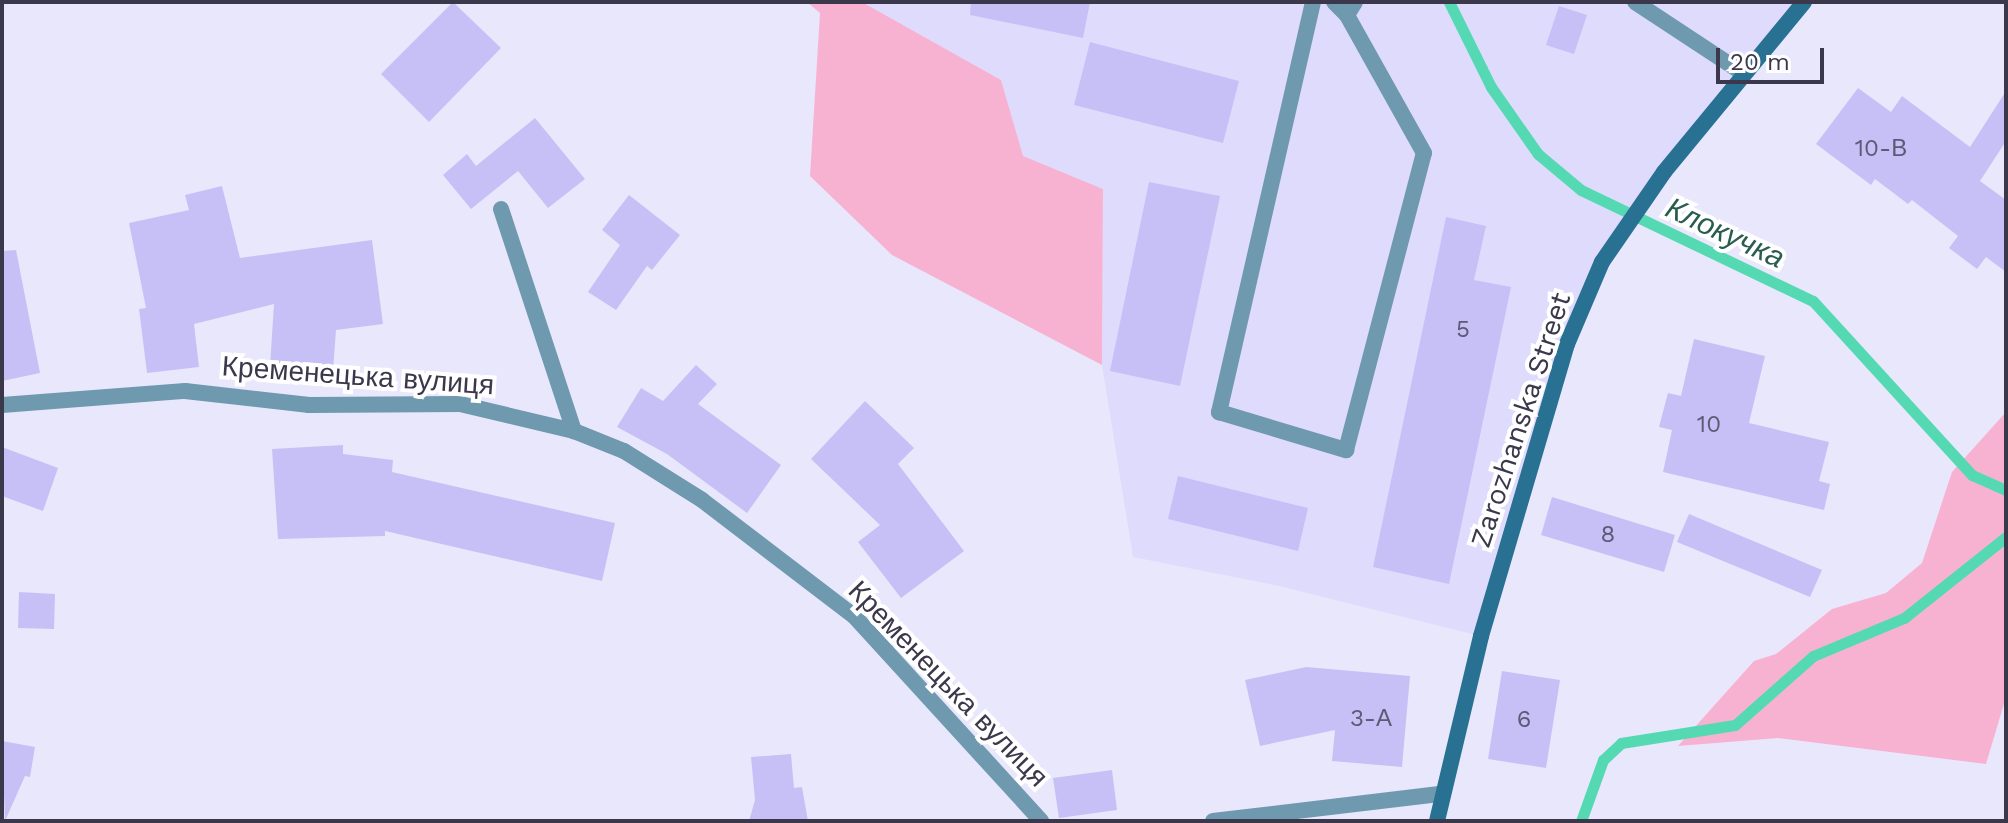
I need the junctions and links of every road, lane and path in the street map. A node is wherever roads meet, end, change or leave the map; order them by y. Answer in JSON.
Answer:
{"nodes":[{"id":1,"x":1313,"y":2,"type":"edge"},
{"id":2,"x":1334,"y":2,"type":"edge"},
{"id":3,"x":1804,"y":2,"type":"edge"},
{"id":4,"x":1645,"y":5,"type":"edge"},
{"id":5,"x":1351,"y":9,"type":"edge"},
{"id":6,"x":1741,"y":72,"type":"junction"},
{"id":7,"x":501,"y":209,"type":"dead end"},
{"id":8,"x":2,"y":405,"type":"edge"},
{"id":9,"x":574,"y":431,"type":"junction"},
{"id":10,"x":1441,"y":794,"type":"junction"},
{"id":11,"x":1041,"y":821,"type":"edge"},
{"id":12,"x":1213,"y":821,"type":"edge"},
{"id":13,"x":1437,"y":821,"type":"edge"}],
"edges":[{"from":1,"to":5,"type":"street"},
{"from":2,"to":5,"type":"street"},
{"from":3,"to":6,"type":"street","name":"Zarozhanska Street"},
{"from":4,"to":6,"type":"street"},
{"from":6,"to":10,"type":"street","name":"Zarozhanska Street"},
{"from":7,"to":9,"type":"street"},
{"from":8,"to":9,"type":"street","name":"Кременецька вулиця"},
{"from":9,"to":11,"type":"street","name":"Кременецька вулиця"},
{"from":10,"to":12,"type":"street"},
{"from":10,"to":13,"type":"street","name":"Zarozhanska Street"}]}
